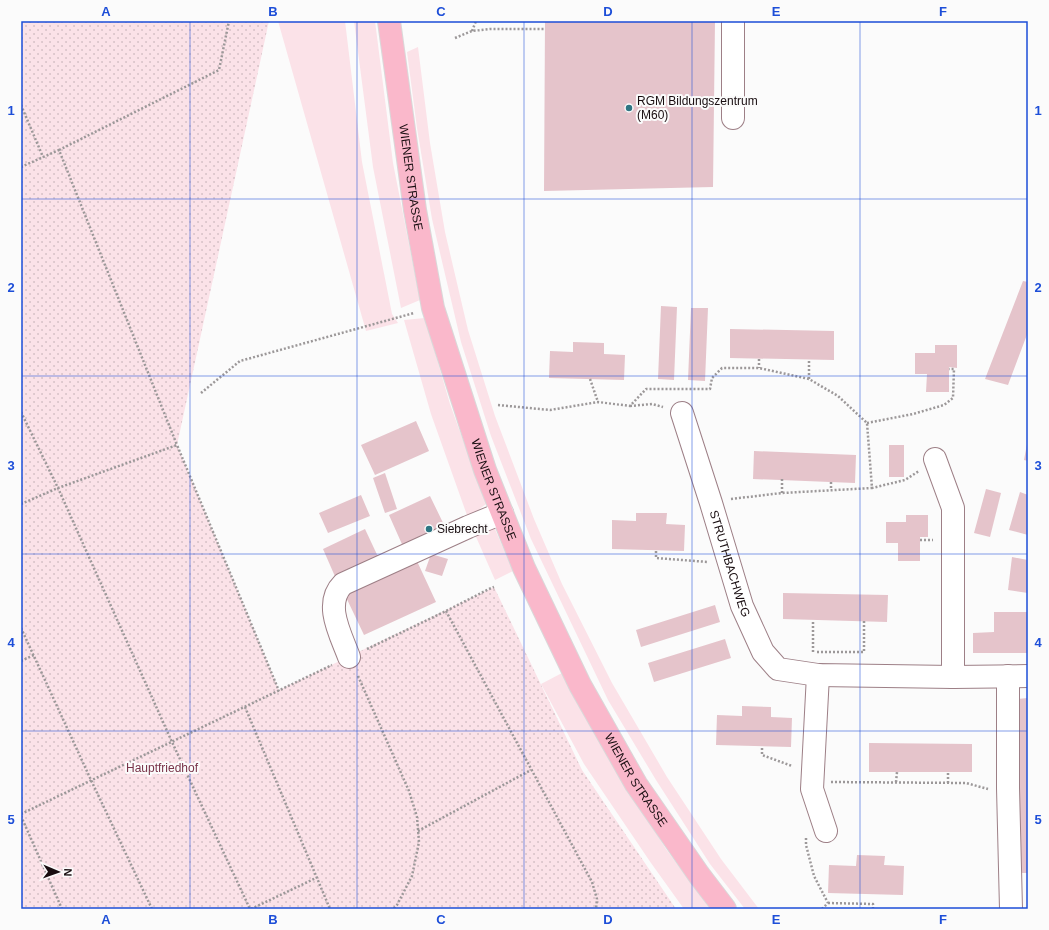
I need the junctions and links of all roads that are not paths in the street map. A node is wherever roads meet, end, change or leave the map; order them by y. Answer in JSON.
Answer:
{"nodes":[{"id":1,"x":389,"y":21,"type":"edge"},
{"id":2,"x":733,"y":21,"type":"edge"},
{"id":3,"x":733,"y":118,"type":"dead end"},
{"id":4,"x":682,"y":413,"type":"road end"},
{"id":5,"x":935,"y":459,"type":"road end"},
{"id":6,"x":502,"y":513,"type":"junction"},
{"id":7,"x":349,"y":657,"type":"road end"},
{"id":8,"x":818,"y":675,"type":"junction"},
{"id":9,"x":1018,"y":676,"type":"edge"},
{"id":10,"x":954,"y":677,"type":"junction"},
{"id":11,"x":816,"y":831,"type":"road end"},
{"id":12,"x":725,"y":909,"type":"edge"},
{"id":13,"x":1010,"y":909,"type":"edge"}],
"edges":[{"from":1,"to":6,"type":"main road","name":"WIENER STRASSE"},
{"from":2,"to":3,"type":"street"},
{"from":4,"to":8,"type":"street","name":"STRUTHBACHWEG"},
{"from":5,"to":10,"type":"street"},
{"from":6,"to":7,"type":"street"},
{"from":6,"to":12,"type":"main road","name":"WIENER STRASSE"},
{"from":8,"to":10,"type":"street","name":"STRUTHBACHWEG"},
{"from":8,"to":11,"type":"street"},
{"from":9,"to":10,"type":"street","name":"STRUTHBACHWEG"},
{"from":9,"to":13,"type":"street"}]}
